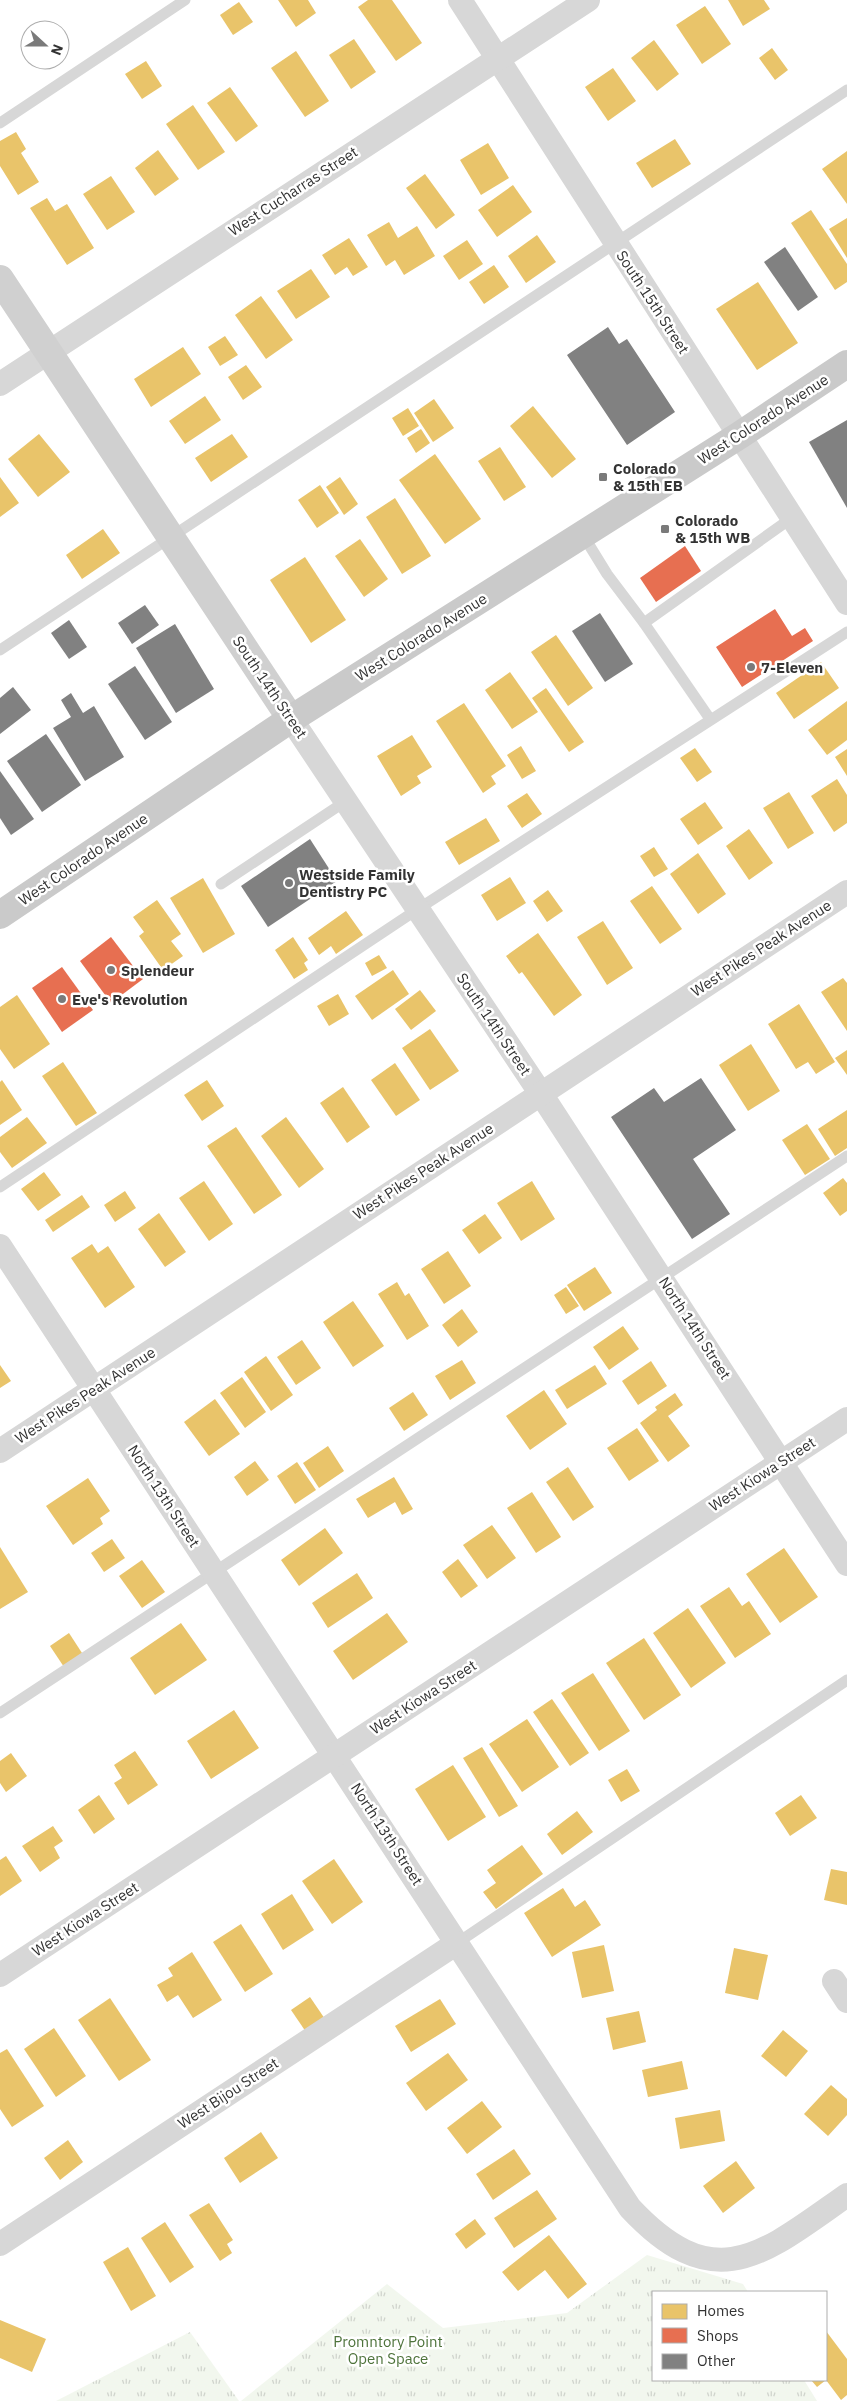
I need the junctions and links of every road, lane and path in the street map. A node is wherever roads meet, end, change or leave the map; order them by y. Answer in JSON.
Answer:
{"nodes":[{"id":1,"x":185,"y":0,"type":"edge"},
{"id":2,"x":460,"y":0,"type":"edge"},
{"id":3,"x":588,"y":0,"type":"edge"},
{"id":4,"x":497,"y":58,"type":"junction"},
{"id":5,"x":847,"y":90,"type":"edge"},
{"id":6,"x":0,"y":122,"type":"edge"},
{"id":7,"x":615,"y":242,"type":"junction"},
{"id":8,"x":0,"y":279,"type":"edge"},
{"id":9,"x":48,"y":351,"type":"junction"},
{"id":10,"x":847,"y":364,"type":"edge"},
{"id":11,"x":0,"y":384,"type":"edge"},
{"id":12,"x":740,"y":435,"type":"junction"},
{"id":13,"x":792,"y":517,"type":"junction"},
{"id":14,"x":583,"y":535,"type":"junction"},
{"id":15,"x":171,"y":537,"type":"junction"},
{"id":16,"x":847,"y":603,"type":"edge"},
{"id":17,"x":644,"y":623,"type":"junction"},
{"id":18,"x":847,"y":632,"type":"edge"},
{"id":19,"x":0,"y":650,"type":"edge"},
{"id":20,"x":291,"y":719,"type":"junction"},
{"id":21,"x":710,"y":719,"type":"junction"},
{"id":22,"x":346,"y":800,"type":"junction"},
{"id":23,"x":221,"y":884,"type":"dead end"},
{"id":24,"x":847,"y":892,"type":"edge"},
{"id":25,"x":418,"y":909,"type":"junction"},
{"id":26,"x":0,"y":915,"type":"edge"},
{"id":27,"x":541,"y":1094,"type":"junction"},
{"id":28,"x":847,"y":1156,"type":"edge"},
{"id":29,"x":0,"y":1187,"type":"edge"},
{"id":30,"x":0,"y":1246,"type":"edge"},
{"id":31,"x":662,"y":1278,"type":"junction"},
{"id":32,"x":94,"y":1389,"type":"junction"},
{"id":33,"x":847,"y":1418,"type":"edge"},
{"id":34,"x":0,"y":1451,"type":"edge"},
{"id":35,"x":782,"y":1461,"type":"junction"},
{"id":36,"x":847,"y":1564,"type":"edge"},
{"id":37,"x":214,"y":1571,"type":"junction"},
{"id":38,"x":847,"y":1680,"type":"edge"},
{"id":39,"x":0,"y":1714,"type":"edge"},
{"id":40,"x":335,"y":1754,"type":"junction"},
{"id":41,"x":457,"y":1942,"type":"junction"},
{"id":42,"x":0,"y":1975,"type":"edge"},
{"id":43,"x":834,"y":1982,"type":"dead end"},
{"id":44,"x":847,"y":2001,"type":"edge"},
{"id":45,"x":847,"y":2195,"type":"edge"},
{"id":46,"x":0,"y":2244,"type":"edge"}],
"edges":[{"from":1,"to":6,"type":"lane"},
{"from":2,"to":4,"type":"street","name":"South 15th Street"},
{"from":3,"to":4,"type":"street","name":"West Cucharras Street"},
{"from":4,"to":7,"type":"street","name":"South 15th Street"},
{"from":4,"to":9,"type":"street","name":"West Cucharras Street"},
{"from":5,"to":7,"type":"lane"},
{"from":7,"to":12,"type":"street","name":"South 15th Street"},
{"from":7,"to":15,"type":"lane"},
{"from":8,"to":9,"type":"street","name":"South 14th Street"},
{"from":9,"to":11,"type":"street","name":"West Cucharras Street"},
{"from":9,"to":15,"type":"street","name":"South 14th Street"},
{"from":10,"to":12,"type":"main road","name":"West Colorado Avenue"},
{"from":12,"to":13,"type":"street","name":"South 15th Street"},
{"from":12,"to":14,"type":"main road","name":"West Colorado Avenue"},
{"from":13,"to":16,"type":"street","name":"South 15th Street"},
{"from":13,"to":17,"type":"lane"},
{"from":14,"to":17,"type":"lane"},
{"from":14,"to":20,"type":"main road","name":"West Colorado Avenue"},
{"from":15,"to":19,"type":"lane"},
{"from":15,"to":20,"type":"street","name":"South 14th Street"},
{"from":17,"to":21,"type":"lane"},
{"from":18,"to":21,"type":"lane"},
{"from":20,"to":22,"type":"street","name":"South 14th Street"},
{"from":20,"to":26,"type":"main road","name":"West Colorado Avenue"},
{"from":21,"to":25,"type":"lane"},
{"from":22,"to":23,"type":"lane"},
{"from":22,"to":25,"type":"street","name":"South 14th Street"},
{"from":24,"to":27,"type":"street","name":"West Pikes Peak Avenue"},
{"from":25,"to":27,"type":"street","name":"South 14th Street"},
{"from":25,"to":29,"type":"lane"},
{"from":27,"to":31,"type":"street","name":"North 14th Street"},
{"from":27,"to":32,"type":"street","name":"West Pikes Peak Avenue"},
{"from":28,"to":31,"type":"lane"},
{"from":30,"to":32,"type":"street","name":"North 13th Street"},
{"from":31,"to":35,"type":"street","name":"North 14th Street"},
{"from":31,"to":37,"type":"lane"},
{"from":32,"to":34,"type":"street","name":"West Pikes Peak Avenue"},
{"from":32,"to":37,"type":"street","name":"North 13th Street"},
{"from":33,"to":35,"type":"street","name":"West Kiowa Street"},
{"from":35,"to":36,"type":"street","name":"North 14th Street"},
{"from":35,"to":40,"type":"street","name":"West Kiowa Street"},
{"from":37,"to":39,"type":"lane"},
{"from":37,"to":40,"type":"street","name":"North 13th Street"},
{"from":38,"to":41,"type":"lane"},
{"from":40,"to":41,"type":"street","name":"North 13th Street"},
{"from":40,"to":42,"type":"street","name":"West Kiowa Street"},
{"from":41,"to":45,"type":"street","name":"North 13th Street"},
{"from":41,"to":46,"type":"street","name":"West Bijou Street"},
{"from":43,"to":44,"type":"street"}]}
